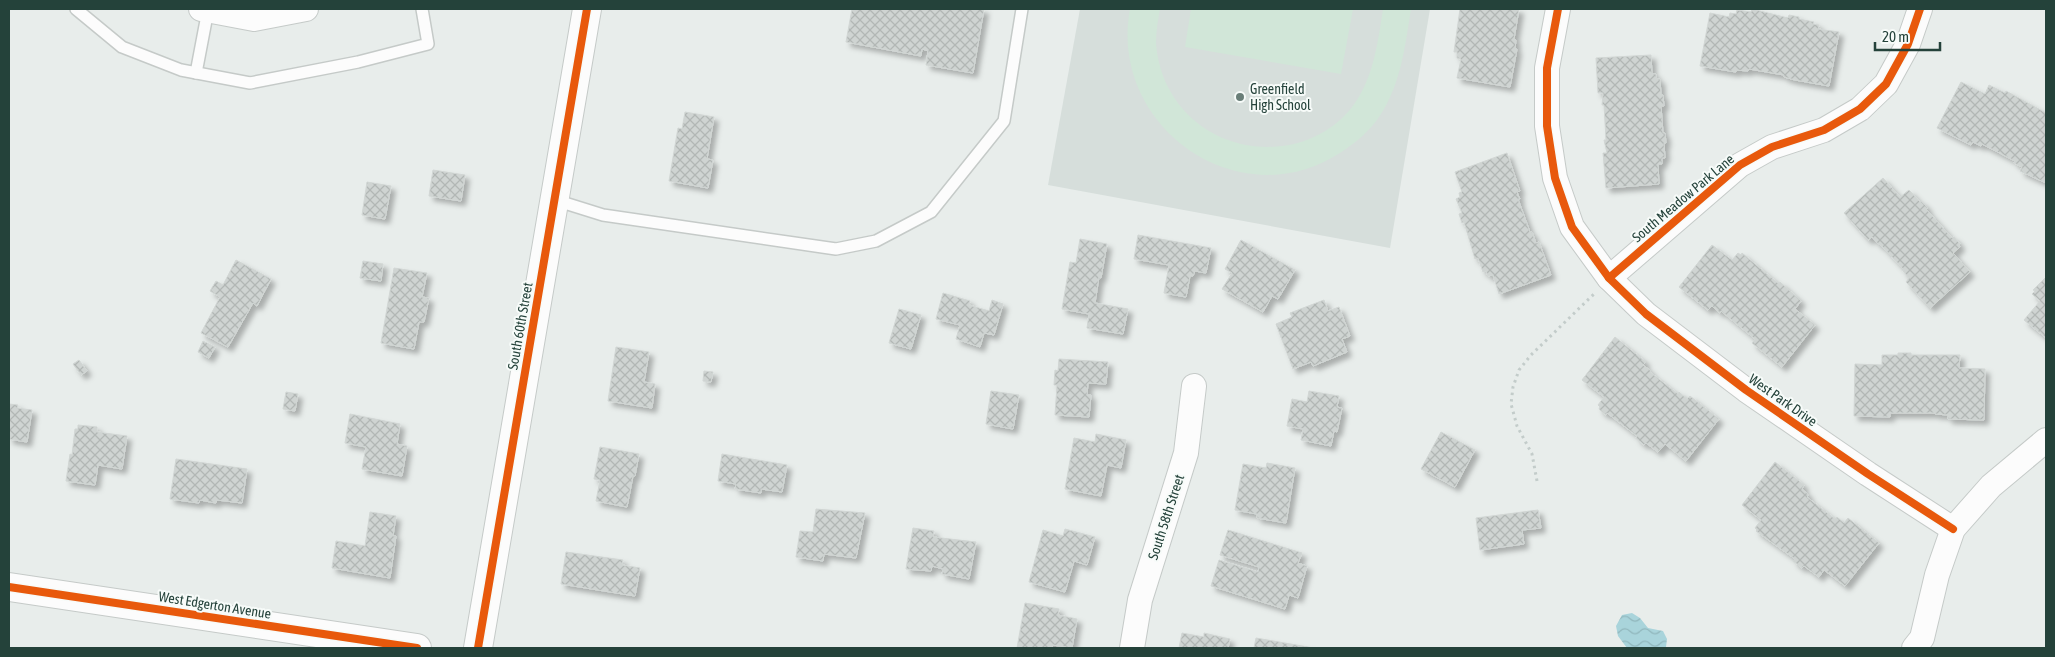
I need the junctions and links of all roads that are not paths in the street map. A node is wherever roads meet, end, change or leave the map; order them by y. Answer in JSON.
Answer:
{"nodes":[{"id":1,"x":76,"y":9,"type":"edge"},
{"id":2,"x":204,"y":9,"type":"edge"},
{"id":3,"x":306,"y":9,"type":"edge"},
{"id":4,"x":422,"y":9,"type":"edge"},
{"id":5,"x":587,"y":9,"type":"edge"},
{"id":6,"x":1022,"y":9,"type":"edge"},
{"id":7,"x":1558,"y":9,"type":"edge"},
{"id":8,"x":1920,"y":9,"type":"edge"},
{"id":9,"x":196,"y":73,"type":"junction"},
{"id":10,"x":554,"y":200,"type":"junction"},
{"id":11,"x":1609,"y":278,"type":"junction"},
{"id":12,"x":1194,"y":386,"type":"dead end"},
{"id":13,"x":2046,"y":440,"type":"edge"},
{"id":14,"x":1953,"y":529,"type":"junction"},
{"id":15,"x":9,"y":587,"type":"edge"},
{"id":16,"x":1921,"y":645,"type":"edge"},
{"id":17,"x":417,"y":648,"type":"edge"},
{"id":18,"x":478,"y":648,"type":"edge"},
{"id":19,"x":1132,"y":648,"type":"edge"}],
"edges":[{"from":1,"to":9,"type":"lane"},
{"from":2,"to":3,"type":"street"},
{"from":2,"to":9,"type":"lane"},
{"from":4,"to":9,"type":"lane"},
{"from":5,"to":10,"type":"street","name":"South 60th Street"},
{"from":6,"to":10,"type":"lane"},
{"from":7,"to":11,"type":"street","name":"West Park Drive"},
{"from":8,"to":11,"type":"street","name":"South Meadow Park Lane"},
{"from":10,"to":18,"type":"street","name":"South 60th Street"},
{"from":11,"to":14,"type":"street","name":"West Park Drive"},
{"from":12,"to":19,"type":"street","name":"South 58th Street"},
{"from":13,"to":14,"type":"street"},
{"from":14,"to":16,"type":"street"},
{"from":15,"to":17,"type":"street","name":"West Edgerton Avenue"}]}
